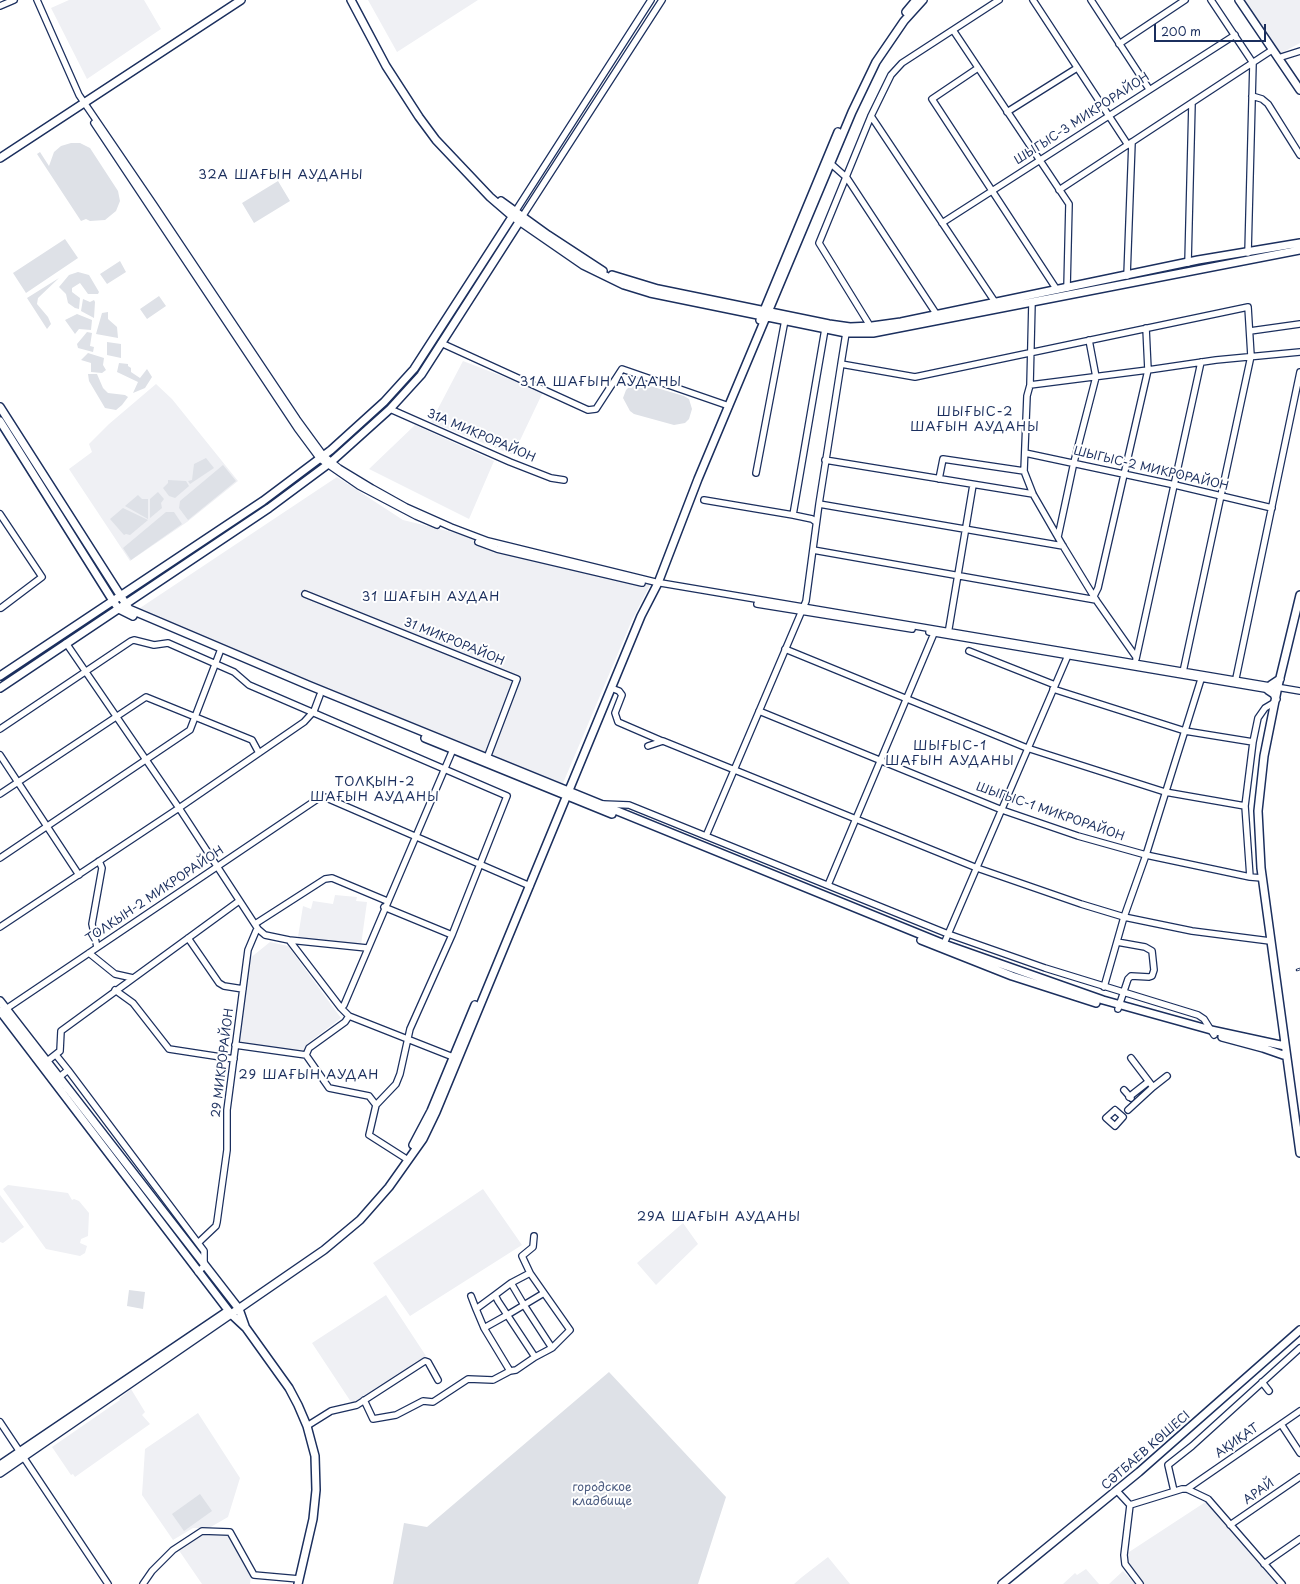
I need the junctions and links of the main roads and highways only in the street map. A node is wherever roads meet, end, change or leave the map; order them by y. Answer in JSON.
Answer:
{"nodes":[{"id":1,"x":236,"y":0,"type":"edge"},
{"id":2,"x":241,"y":0,"type":"edge"},
{"id":3,"x":351,"y":0,"type":"edge"},
{"id":4,"x":355,"y":0,"type":"edge"},
{"id":5,"x":916,"y":0,"type":"edge"},
{"id":6,"x":923,"y":0,"type":"edge"},
{"id":7,"x":1238,"y":0,"type":"edge"},
{"id":8,"x":1300,"y":90,"type":"edge"},
{"id":9,"x":82,"y":101,"type":"junction"},
{"id":10,"x":0,"y":154,"type":"edge"},
{"id":11,"x":0,"y":158,"type":"edge"},
{"id":12,"x":828,"y":161,"type":"junction"},
{"id":13,"x":513,"y":214,"type":"junction"},
{"id":14,"x":521,"y":219,"type":"junction"},
{"id":15,"x":1300,"y":243,"type":"edge"},
{"id":16,"x":1300,"y":250,"type":"edge"},
{"id":17,"x":1198,"y":260,"type":"junction"},
{"id":18,"x":1199,"y":269,"type":"junction"},
{"id":19,"x":765,"y":313,"type":"junction"},
{"id":20,"x":872,"y":330,"type":"junction"},
{"id":21,"x":384,"y":402,"type":"junction"},
{"id":22,"x":0,"y":407,"type":"edge"},
{"id":23,"x":390,"y":409,"type":"junction"},
{"id":24,"x":0,"y":421,"type":"edge"},
{"id":25,"x":656,"y":584,"type":"junction"},
{"id":26,"x":1300,"y":595,"type":"edge"},
{"id":27,"x":120,"y":596,"type":"junction"},
{"id":28,"x":113,"y":601,"type":"junction"},
{"id":29,"x":122,"y":606,"type":"junction"},
{"id":30,"x":85,"y":620,"type":"junction"},
{"id":31,"x":90,"y":628,"type":"junction"},
{"id":32,"x":220,"y":651,"type":"junction"},
{"id":33,"x":0,"y":676,"type":"edge"},
{"id":34,"x":0,"y":688,"type":"edge"},
{"id":35,"x":374,"y":714,"type":"junction"},
{"id":36,"x":566,"y":793,"type":"junction"},
{"id":37,"x":0,"y":1001,"type":"edge"},
{"id":38,"x":2,"y":1011,"type":"edge"},
{"id":39,"x":1212,"y":1033,"type":"junction"},
{"id":40,"x":1285,"y":1046,"type":"junction"},
{"id":41,"x":1286,"y":1056,"type":"junction"},
{"id":42,"x":56,"y":1080,"type":"junction"},
{"id":43,"x":1300,"y":1153,"type":"edge"},
{"id":44,"x":237,"y":1307,"type":"junction"},
{"id":45,"x":229,"y":1312,"type":"junction"},
{"id":46,"x":246,"y":1328,"type":"junction"},
{"id":47,"x":1300,"y":1330,"type":"edge"},
{"id":48,"x":21,"y":1454,"type":"junction"},
{"id":49,"x":0,"y":1465,"type":"edge"},
{"id":50,"x":0,"y":1473,"type":"edge"},
{"id":51,"x":299,"y":1582,"type":"edge"},
{"id":52,"x":1002,"y":1584,"type":"edge"}],
"edges":[{"from":1,"to":9,"type":"main road"},
{"from":2,"to":9,"type":"main road"},
{"from":3,"to":13,"type":"main road"},
{"from":4,"to":13,"type":"main road"},
{"from":5,"to":12,"type":"main road"},
{"from":6,"to":12,"type":"main road"},
{"from":7,"to":8,"type":"main road"},
{"from":9,"to":10,"type":"main road"},
{"from":9,"to":11,"type":"main road"},
{"from":12,"to":19,"type":"main road"},
{"from":13,"to":14,"type":"main road"},
{"from":13,"to":21,"type":"main road"},
{"from":14,"to":19,"type":"main road"},
{"from":14,"to":23,"type":"main road"},
{"from":15,"to":17,"type":"main road"},
{"from":16,"to":18,"type":"main road"},
{"from":17,"to":18,"type":"main road"},
{"from":17,"to":20,"type":"main road"},
{"from":18,"to":20,"type":"main road"},
{"from":19,"to":20,"type":"main road"},
{"from":19,"to":20,"type":"main road"},
{"from":19,"to":25,"type":"main road"},
{"from":21,"to":23,"type":"main road"},
{"from":21,"to":27,"type":"main road"},
{"from":22,"to":27,"type":"main road"},
{"from":23,"to":29,"type":"main road"},
{"from":24,"to":28,"type":"main road"},
{"from":25,"to":36,"type":"main road"},
{"from":25,"to":36,"type":"main road"},
{"from":26,"to":40,"type":"main road"},
{"from":27,"to":28,"type":"main road"},
{"from":27,"to":29,"type":"main road"},
{"from":28,"to":29,"type":"main road"},
{"from":28,"to":30,"type":"main road"},
{"from":29,"to":31,"type":"main road"},
{"from":29,"to":32,"type":"main road"},
{"from":30,"to":31,"type":"main road"},
{"from":30,"to":33,"type":"main road"},
{"from":31,"to":34,"type":"main road"},
{"from":32,"to":35,"type":"main road"},
{"from":32,"to":35,"type":"main road"},
{"from":35,"to":36,"type":"main road"},
{"from":36,"to":39,"type":"main road"},
{"from":36,"to":44,"type":"main road"},
{"from":37,"to":38,"type":"main road"},
{"from":38,"to":42,"type":"main road"},
{"from":38,"to":42,"type":"main road"},
{"from":39,"to":40,"type":"main road"},
{"from":39,"to":41,"type":"main road"},
{"from":40,"to":41,"type":"main road"},
{"from":41,"to":43,"type":"main road"},
{"from":42,"to":44,"type":"main road"},
{"from":42,"to":45,"type":"main road"},
{"from":44,"to":45,"type":"main road"},
{"from":44,"to":46,"type":"main road"},
{"from":45,"to":46,"type":"main road"},
{"from":45,"to":48,"type":"main road"},
{"from":46,"to":51,"type":"main road"},
{"from":47,"to":52,"type":"main road","name":"СӘТБАЕВ КӨШЕСІ"},
{"from":48,"to":49,"type":"main road"},
{"from":48,"to":50,"type":"main road"}]}
